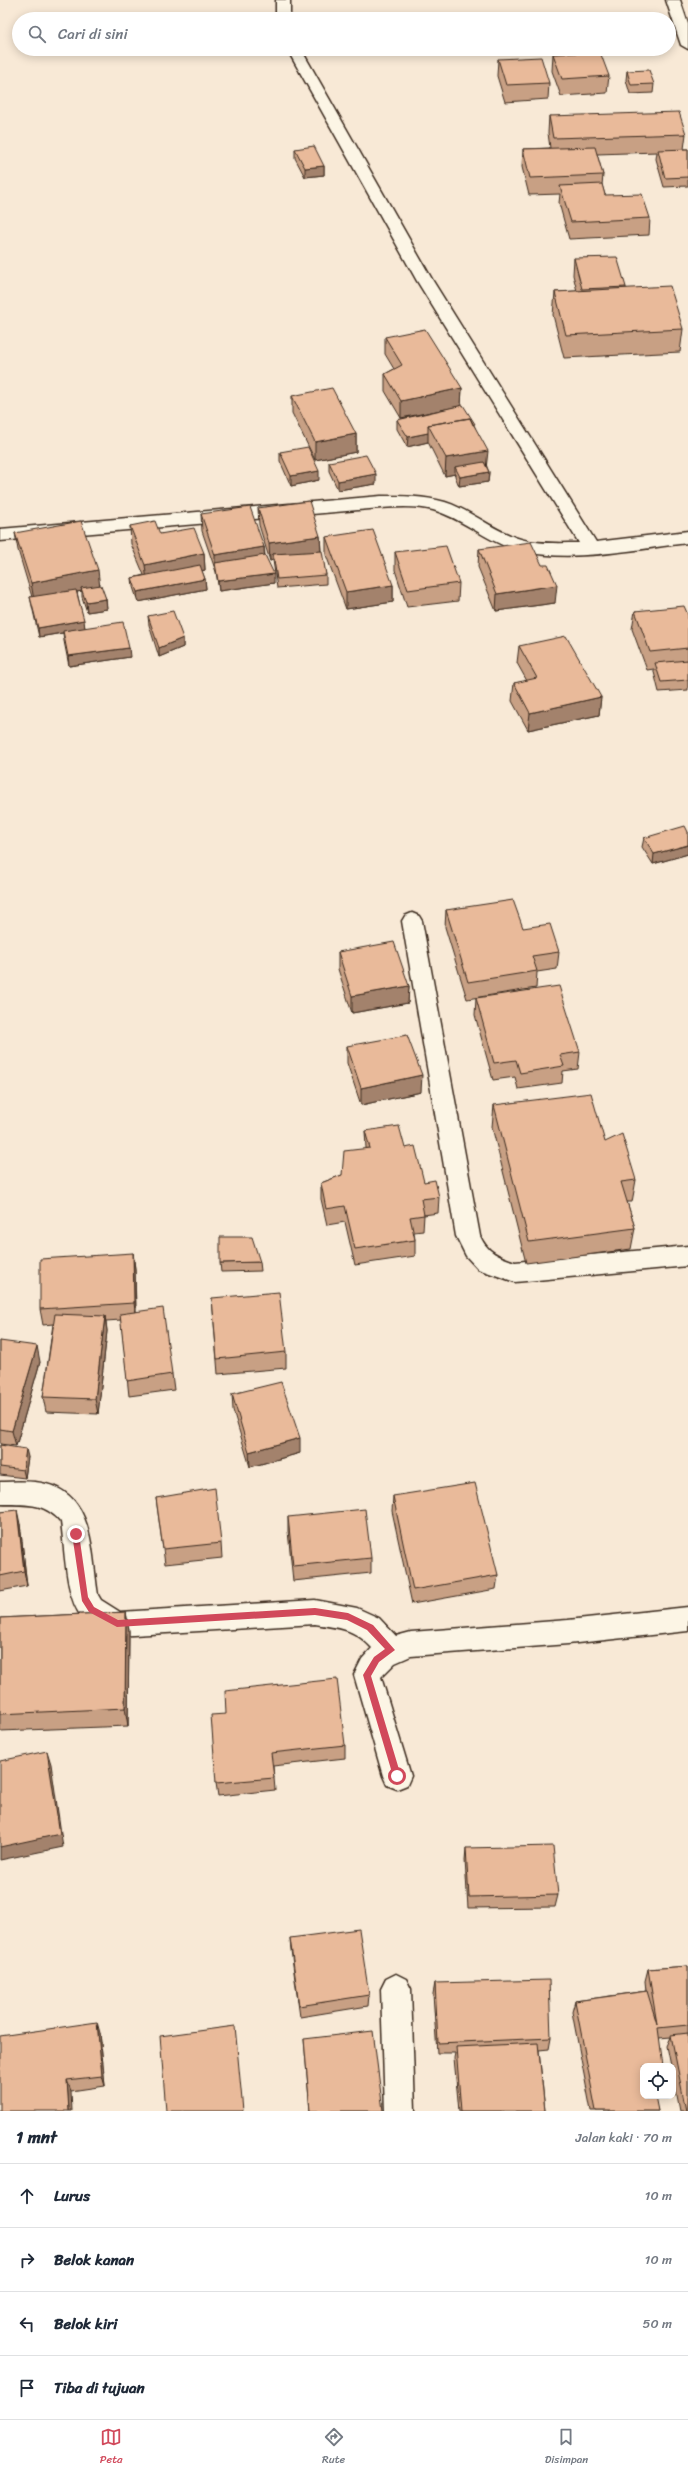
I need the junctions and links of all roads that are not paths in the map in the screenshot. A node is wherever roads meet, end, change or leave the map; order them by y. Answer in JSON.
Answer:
{"nodes":[{"id":1,"x":283,"y":0,"type":"edge"},
{"id":2,"x":673,"y":0,"type":"edge"},
{"id":3,"x":283,"y":12,"type":"edge"},
{"id":4,"x":688,"y":46,"type":"edge"},
{"id":5,"x":298,"y":56,"type":"edge"},
{"id":6,"x":0,"y":535,"type":"edge"},
{"id":7,"x":688,"y":537,"type":"edge"},
{"id":8,"x":590,"y":546,"type":"junction"},
{"id":9,"x":412,"y":921,"type":"dead end"},
{"id":10,"x":688,"y":1256,"type":"edge"},
{"id":11,"x":0,"y":1492,"type":"edge"},
{"id":12,"x":688,"y":1619,"type":"edge"},
{"id":13,"x":391,"y":1650,"type":"junction"},
{"id":14,"x":397,"y":1776,"type":"dead end"},
{"id":15,"x":396,"y":1989,"type":"dead end"},
{"id":16,"x":400,"y":2111,"type":"edge"}],
"edges":[{"from":1,"to":3,"type":"main road"},
{"from":2,"to":4,"type":"main road"},
{"from":5,"to":8,"type":"main road"},
{"from":6,"to":8,"type":"main road"},
{"from":7,"to":8,"type":"main road"},
{"from":9,"to":10,"type":"main road"},
{"from":11,"to":13,"type":"main road"},
{"from":12,"to":13,"type":"main road"},
{"from":13,"to":14,"type":"main road"},
{"from":15,"to":16,"type":"main road"}]}
